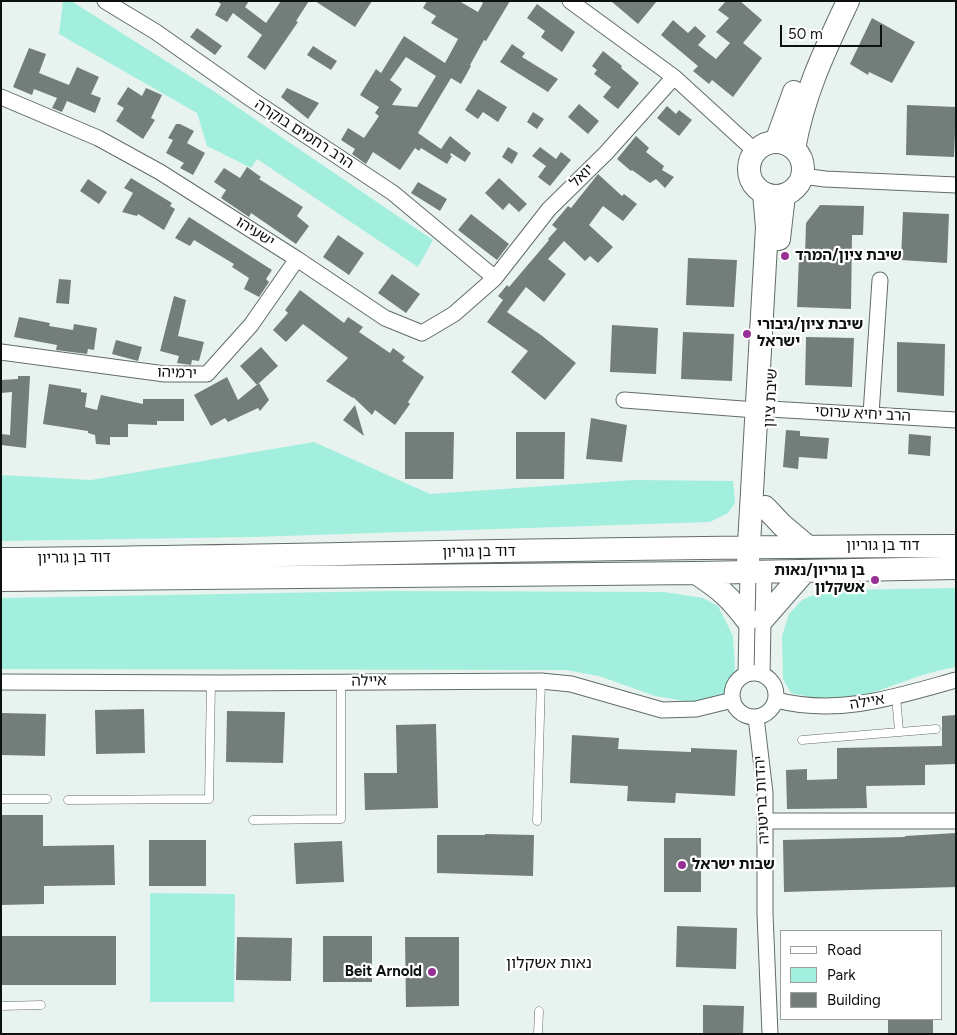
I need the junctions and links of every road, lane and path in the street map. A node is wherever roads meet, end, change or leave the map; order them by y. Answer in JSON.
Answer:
{"nodes":[{"id":1,"x":105,"y":1,"type":"edge"},
{"id":2,"x":570,"y":1,"type":"edge"},
{"id":3,"x":833,"y":1,"type":"edge"},
{"id":4,"x":848,"y":1,"type":"edge"},
{"id":5,"x":674,"y":77,"type":"junction"},
{"id":6,"x":1,"y":96,"type":"edge"},
{"id":7,"x":785,"y":145,"type":"junction"},
{"id":8,"x":755,"y":151,"type":"junction"},
{"id":9,"x":802,"y":176,"type":"junction"},
{"id":10,"x":956,"y":184,"type":"edge"},
{"id":11,"x":774,"y":194,"type":"junction"},
{"id":12,"x":297,"y":259,"type":"junction"},
{"id":13,"x":495,"y":278,"type":"junction"},
{"id":14,"x":880,"y":280,"type":"dead end"},
{"id":15,"x":1,"y":352,"type":"edge"},
{"id":16,"x":624,"y":400,"type":"dead end"},
{"id":17,"x":763,"y":409,"type":"junction"},
{"id":18,"x":871,"y":414,"type":"junction"},
{"id":19,"x":956,"y":420,"type":"edge"},
{"id":20,"x":758,"y":511,"type":"junction"},
{"id":21,"x":956,"y":546,"type":"edge"},
{"id":22,"x":716,"y":547,"type":"junction"},
{"id":23,"x":757,"y":547,"type":"junction"},
{"id":24,"x":808,"y":547,"type":"junction"},
{"id":25,"x":1,"y":559,"type":"edge"},
{"id":26,"x":956,"y":568,"type":"edge"},
{"id":27,"x":805,"y":571,"type":"junction"},
{"id":28,"x":756,"y":572,"type":"junction"},
{"id":29,"x":696,"y":573,"type":"junction"},
{"id":30,"x":1,"y":580,"type":"edge"},
{"id":31,"x":755,"y":619,"type":"junction"},
{"id":32,"x":746,"y":674,"type":"junction"},
{"id":33,"x":762,"y":674,"type":"junction"},
{"id":34,"x":956,"y":680,"type":"edge"},
{"id":35,"x":541,"y":681,"type":"junction"},
{"id":36,"x":1,"y":682,"type":"edge"},
{"id":37,"x":341,"y":682,"type":"junction"},
{"id":38,"x":211,"y":683,"type":"junction"},
{"id":39,"x":896,"y":696,"type":"junction"},
{"id":40,"x":733,"y":700,"type":"junction"},
{"id":41,"x":776,"y":700,"type":"junction"},
{"id":42,"x":756,"y":717,"type":"junction"},
{"id":43,"x":936,"y":729,"type":"dead end"},
{"id":44,"x":899,"y":732,"type":"junction"},
{"id":45,"x":802,"y":740,"type":"dead end"},
{"id":46,"x":1,"y":799,"type":"edge"},
{"id":47,"x":48,"y":800,"type":"dead end"},
{"id":48,"x":68,"y":800,"type":"dead end"},
{"id":49,"x":253,"y":820,"type":"dead end"},
{"id":50,"x":538,"y":821,"type":"dead end"},
{"id":51,"x":765,"y":821,"type":"junction"},
{"id":52,"x":956,"y":821,"type":"edge"},
{"id":53,"x":41,"y":1005,"type":"dead end"},
{"id":54,"x":1,"y":1006,"type":"edge"},
{"id":55,"x":539,"y":1011,"type":"dead end"},
{"id":56,"x":538,"y":1034,"type":"edge"},
{"id":57,"x":770,"y":1034,"type":"edge"}],
"edges":[{"from":1,"to":13,"type":"street","name":"הרב רחמים בוקרה"},
{"from":2,"to":5,"type":"street"},
{"from":3,"to":7,"type":"main road"},
{"from":4,"to":7,"type":"main road"},
{"from":5,"to":8,"type":"street"},
{"from":5,"to":13,"type":"street","name":"יואל"},
{"from":6,"to":12,"type":"street","name":"ישעיהו"},
{"from":7,"to":8,"type":"main road"},
{"from":7,"to":9,"type":"main road"},
{"from":8,"to":11,"type":"main road"},
{"from":9,"to":10,"type":"street"},
{"from":9,"to":11,"type":"main road"},
{"from":11,"to":17,"type":"main road","name":"שיבת ציון"},
{"from":12,"to":13,"type":"street","name":"ישעיהו"},
{"from":12,"to":15,"type":"street","name":"ירמיהו"},
{"from":14,"to":18,"type":"street"},
{"from":16,"to":17,"type":"street","name":"הרב יחיא ערוסי"},
{"from":17,"to":18,"type":"street","name":"הרב יחיא ערוסי"},
{"from":17,"to":20,"type":"main road","name":"שיבת ציון"},
{"from":18,"to":19,"type":"street","name":"הרב יחיא ערוסי"},
{"from":20,"to":22,"type":"main road"},
{"from":20,"to":23,"type":"main road","name":"שיבת ציון"},
{"from":20,"to":24,"type":"main road"},
{"from":21,"to":24,"type":"main road","name":"דוד בן גוריון"},
{"from":22,"to":23,"type":"main road","name":"דוד בן גוריון"},
{"from":22,"to":25,"type":"main road","name":"דוד בן גוריון"},
{"from":23,"to":24,"type":"main road","name":"דוד בן גוריון"},
{"from":23,"to":28,"type":"main road"},
{"from":26,"to":27,"type":"main road","name":"דוד בן גוריון"},
{"from":27,"to":28,"type":"main road","name":"דוד בן גוריון"},
{"from":27,"to":31,"type":"main road"},
{"from":28,"to":29,"type":"main road","name":"דוד בן גוריון"},
{"from":28,"to":31,"type":"street"},
{"from":29,"to":30,"type":"main road","name":"דוד בן גוריון"},
{"from":29,"to":31,"type":"main road"},
{"from":31,"to":32,"type":"street"},
{"from":31,"to":33,"type":"street"},
{"from":32,"to":33,"type":"street"},
{"from":32,"to":40,"type":"street"},
{"from":33,"to":41,"type":"street"},
{"from":34,"to":39,"type":"street","name":"איילה"},
{"from":35,"to":37,"type":"street","name":"איילה"},
{"from":35,"to":40,"type":"street","name":"איילה"},
{"from":35,"to":50,"type":"lane"},
{"from":36,"to":38,"type":"street","name":"איילה"},
{"from":37,"to":38,"type":"street","name":"איילה"},
{"from":37,"to":49,"type":"lane"},
{"from":38,"to":48,"type":"lane"},
{"from":39,"to":41,"type":"street","name":"איילה"},
{"from":39,"to":44,"type":"lane"},
{"from":40,"to":42,"type":"street"},
{"from":41,"to":42,"type":"street"},
{"from":42,"to":51,"type":"street","name":"יהדות בריטניה"},
{"from":43,"to":44,"type":"lane"},
{"from":44,"to":45,"type":"lane"},
{"from":46,"to":47,"type":"lane"},
{"from":51,"to":52,"type":"street"},
{"from":51,"to":57,"type":"street","name":"יהדות בריטניה"},
{"from":53,"to":54,"type":"lane"},
{"from":55,"to":56,"type":"lane"}]}
